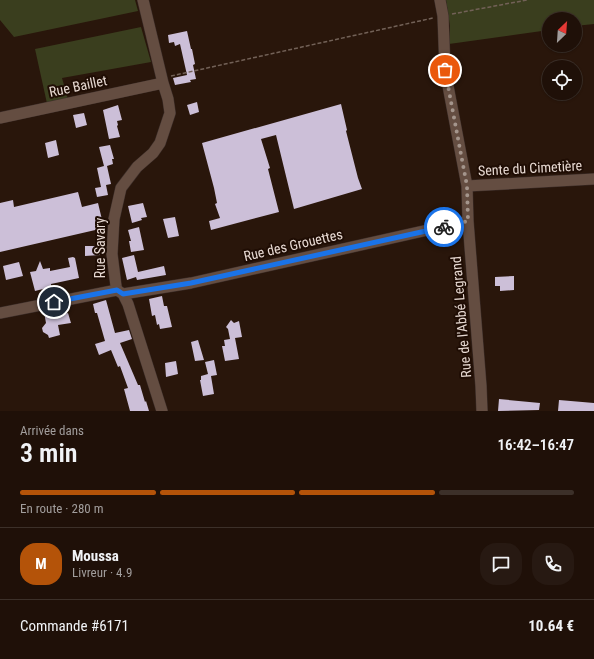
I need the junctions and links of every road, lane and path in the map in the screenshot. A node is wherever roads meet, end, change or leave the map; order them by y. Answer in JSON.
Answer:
{"nodes":[{"id":1,"x":144,"y":0,"type":"edge"},
{"id":2,"x":440,"y":0,"type":"edge"},
{"id":3,"x":527,"y":0,"type":"edge"},
{"id":4,"x":443,"y":16,"type":"junction"},
{"id":5,"x":162,"y":80,"type":"junction"},
{"id":6,"x":0,"y":118,"type":"edge"},
{"id":7,"x":594,"y":179,"type":"edge"},
{"id":8,"x":467,"y":186,"type":"junction"},
{"id":9,"x":468,"y":221,"type":"junction"},
{"id":10,"x":120,"y":292,"type":"junction"},
{"id":11,"x":0,"y":313,"type":"edge"},
{"id":12,"x":162,"y":411,"type":"edge"},
{"id":13,"x":482,"y":411,"type":"edge"}],
"edges":[{"from":1,"to":5,"type":"street","name":"Rue Savary"},
{"from":2,"to":4,"type":"street","name":"Rue de l'Abbé Legrand"},
{"from":3,"to":4,"type":"path"},
{"from":4,"to":5,"type":"path"},
{"from":4,"to":8,"type":"street","name":"Rue de l'Abbé Legrand"},
{"from":5,"to":6,"type":"street","name":"Rue Baillet"},
{"from":5,"to":10,"type":"street","name":"Rue Savary"},
{"from":7,"to":8,"type":"street","name":"Sente du Cimetière"},
{"from":8,"to":9,"type":"street","name":"Rue de l'Abbé Legrand"},
{"from":9,"to":10,"type":"street","name":"Rue des Grouettes"},
{"from":9,"to":13,"type":"street","name":"Rue de l'Abbé Legrand"},
{"from":10,"to":11,"type":"street","name":"Rue des Grouettes"},
{"from":10,"to":12,"type":"street","name":"Rue Savary"}]}
